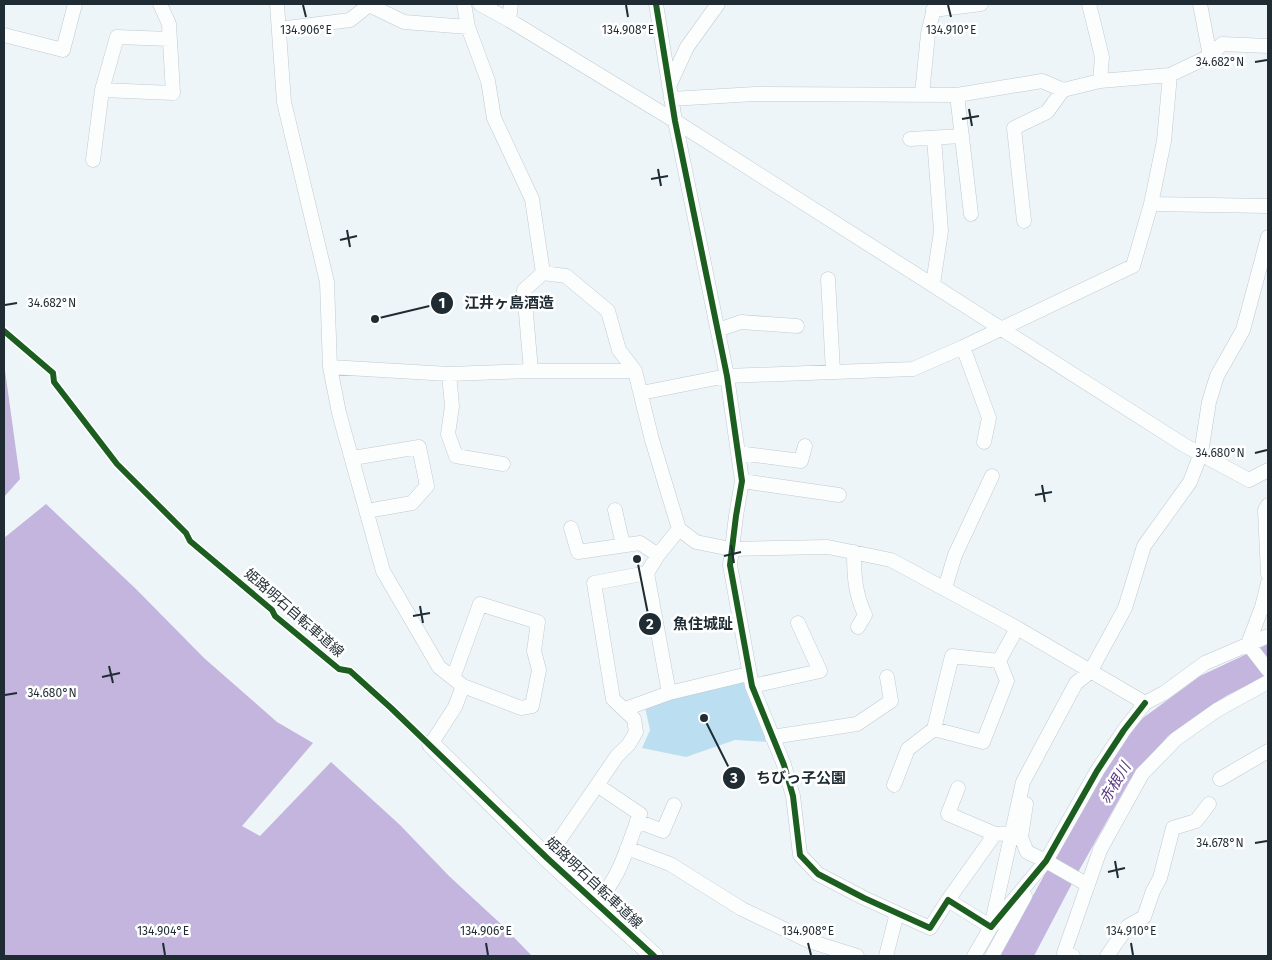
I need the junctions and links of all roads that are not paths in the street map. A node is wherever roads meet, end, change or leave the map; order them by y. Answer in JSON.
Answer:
{"nodes":[{"id":1,"x":75,"y":4,"type":"edge"},
{"id":2,"x":160,"y":4,"type":"edge"},
{"id":3,"x":277,"y":4,"type":"edge"},
{"id":4,"x":464,"y":4,"type":"edge"},
{"id":5,"x":480,"y":4,"type":"edge"},
{"id":6,"x":511,"y":4,"type":"edge"},
{"id":7,"x":656,"y":4,"type":"edge"},
{"id":8,"x":718,"y":4,"type":"edge"},
{"id":9,"x":981,"y":4,"type":"edge"},
{"id":10,"x":1089,"y":4,"type":"edge"},
{"id":11,"x":1200,"y":4,"type":"edge"},
{"id":12,"x":934,"y":7,"type":"edge"},
{"id":13,"x":509,"y":20,"type":"junction"},
{"id":14,"x":468,"y":27,"type":"junction"},
{"id":15,"x":279,"y":29,"type":"junction"},
{"id":16,"x":4,"y":35,"type":"edge"},
{"id":17,"x":170,"y":39,"type":"junction"},
{"id":18,"x":1268,"y":46,"type":"edge"},
{"id":19,"x":1210,"y":56,"type":"junction"},
{"id":20,"x":1170,"y":75,"type":"junction"},
{"id":21,"x":1100,"y":81,"type":"junction"},
{"id":22,"x":102,"y":90,"type":"junction"},
{"id":23,"x":1063,"y":90,"type":"junction"},
{"id":24,"x":670,"y":93,"type":"junction"},
{"id":25,"x":922,"y":94,"type":"junction"},
{"id":26,"x":957,"y":95,"type":"junction"},
{"id":27,"x":675,"y":121,"type":"junction"},
{"id":28,"x":962,"y":136,"type":"junction"},
{"id":29,"x":934,"y":138,"type":"junction"},
{"id":30,"x":910,"y":139,"type":"dead end"},
{"id":31,"x":93,"y":160,"type":"dead end"},
{"id":32,"x":1151,"y":204,"type":"junction"},
{"id":33,"x":1268,"y":206,"type":"edge"},
{"id":34,"x":971,"y":214,"type":"dead end"},
{"id":35,"x":1024,"y":221,"type":"dead end"},
{"id":36,"x":1268,"y":237,"type":"edge"},
{"id":37,"x":543,"y":272,"type":"junction"},
{"id":38,"x":828,"y":279,"type":"dead end"},
{"id":39,"x":933,"y":284,"type":"junction"},
{"id":40,"x":797,"y":326,"type":"dead end"},
{"id":41,"x":1002,"y":328,"type":"junction"},
{"id":42,"x":718,"y":330,"type":"junction"},
{"id":43,"x":963,"y":347,"type":"junction"},
{"id":44,"x":330,"y":367,"type":"junction"},
{"id":45,"x":531,"y":371,"type":"junction"},
{"id":46,"x":635,"y":371,"type":"junction"},
{"id":47,"x":833,"y":372,"type":"junction"},
{"id":48,"x":449,"y":374,"type":"junction"},
{"id":49,"x":727,"y":376,"type":"junction"},
{"id":50,"x":641,"y":392,"type":"junction"},
{"id":51,"x":984,"y":442,"type":"dead end"},
{"id":52,"x":805,"y":446,"type":"dead end"},
{"id":53,"x":738,"y":453,"type":"junction"},
{"id":54,"x":1201,"y":453,"type":"junction"},
{"id":55,"x":353,"y":458,"type":"junction"},
{"id":56,"x":503,"y":464,"type":"dead end"},
{"id":57,"x":1268,"y":470,"type":"edge"},
{"id":58,"x":992,"y":476,"type":"dead end"},
{"id":59,"x":742,"y":481,"type":"junction"},
{"id":60,"x":839,"y":495,"type":"dead end"},
{"id":61,"x":1268,"y":505,"type":"edge"},
{"id":62,"x":616,"y":510,"type":"dead end"},
{"id":63,"x":367,"y":511,"type":"junction"},
{"id":64,"x":571,"y":528,"type":"dead end"},
{"id":65,"x":679,"y":529,"type":"junction"},
{"id":66,"x":623,"y":546,"type":"junction"},
{"id":67,"x":731,"y":550,"type":"junction"},
{"id":68,"x":854,"y":552,"type":"junction"},
{"id":69,"x":658,"y":555,"type":"junction"},
{"id":70,"x":647,"y":573,"type":"junction"},
{"id":71,"x":1268,"y":574,"type":"edge"},
{"id":72,"x":1268,"y":583,"type":"edge"},
{"id":73,"x":946,"y":588,"type":"junction"},
{"id":74,"x":798,"y":623,"type":"dead end"},
{"id":75,"x":858,"y":627,"type":"dead end"},
{"id":76,"x":1017,"y":628,"type":"junction"},
{"id":77,"x":1268,"y":636,"type":"edge"},
{"id":78,"x":1248,"y":644,"type":"junction"},
{"id":79,"x":999,"y":662,"type":"junction"},
{"id":80,"x":1268,"y":670,"type":"edge"},
{"id":81,"x":1090,"y":672,"type":"junction"},
{"id":82,"x":888,"y":677,"type":"dead end"},
{"id":83,"x":750,"y":680,"type":"junction"},
{"id":84,"x":458,"y":682,"type":"junction"},
{"id":85,"x":1268,"y":682,"type":"edge"},
{"id":86,"x":669,"y":693,"type":"junction"},
{"id":87,"x":1145,"y":703,"type":"junction"},
{"id":88,"x":625,"y":708,"type":"junction"},
{"id":89,"x":934,"y":729,"type":"junction"},
{"id":90,"x":772,"y":737,"type":"junction"},
{"id":91,"x":431,"y":744,"type":"joint"},
{"id":92,"x":1268,"y":751,"type":"edge"},
{"id":93,"x":1220,"y":779,"type":"dead end"},
{"id":94,"x":1022,"y":782,"type":"junction"},
{"id":95,"x":597,"y":785,"type":"junction"},
{"id":96,"x":894,"y":785,"type":"dead end"},
{"id":97,"x":958,"y":788,"type":"dead end"},
{"id":98,"x":1209,"y":804,"type":"dead end"},
{"id":99,"x":674,"y":805,"type":"dead end"},
{"id":100,"x":637,"y":822,"type":"junction"},
{"id":101,"x":1012,"y":833,"type":"junction"},
{"id":102,"x":995,"y":834,"type":"junction"},
{"id":103,"x":627,"y":848,"type":"junction"},
{"id":104,"x":548,"y":858,"type":"junction"},
{"id":105,"x":1042,"y":865,"type":"junction"},
{"id":106,"x":1088,"y":885,"type":"junction"},
{"id":107,"x":948,"y":900,"type":"junction"},
{"id":108,"x":595,"y":903,"type":"junction"},
{"id":109,"x":897,"y":913,"type":"junction"},
{"id":110,"x":991,"y":927,"type":"junction"},
{"id":111,"x":654,"y":956,"type":"edge"},
{"id":112,"x":857,"y":956,"type":"edge"},
{"id":113,"x":886,"y":956,"type":"edge"},
{"id":114,"x":974,"y":956,"type":"edge"},
{"id":115,"x":992,"y":956,"type":"edge"},
{"id":116,"x":1073,"y":956,"type":"edge"},
{"id":117,"x":1107,"y":956,"type":"edge"}],
"edges":[{"from":1,"to":16,"type":"street"},
{"from":2,"to":17,"type":"street"},
{"from":3,"to":15,"type":"street"},
{"from":4,"to":14,"type":"street"},
{"from":5,"to":13,"type":"street"},
{"from":6,"to":13,"type":"street"},
{"from":7,"to":24,"type":"street"},
{"from":8,"to":24,"type":"street"},
{"from":9,"to":12,"type":"street"},
{"from":10,"to":21,"type":"street"},
{"from":11,"to":19,"type":"street"},
{"from":12,"to":25,"type":"street"},
{"from":13,"to":27,"type":"street"},
{"from":14,"to":15,"type":"street"},
{"from":14,"to":37,"type":"street"},
{"from":15,"to":44,"type":"street"},
{"from":17,"to":22,"type":"street"},
{"from":17,"to":22,"type":"street"},
{"from":18,"to":19,"type":"street"},
{"from":19,"to":20,"type":"street"},
{"from":20,"to":21,"type":"street"},
{"from":20,"to":32,"type":"street"},
{"from":21,"to":23,"type":"street"},
{"from":22,"to":31,"type":"street"},
{"from":23,"to":26,"type":"street"},
{"from":23,"to":35,"type":"street"},
{"from":24,"to":25,"type":"street"},
{"from":24,"to":27,"type":"street"},
{"from":25,"to":26,"type":"street"},
{"from":26,"to":28,"type":"street"},
{"from":27,"to":39,"type":"street"},
{"from":27,"to":42,"type":"street"},
{"from":28,"to":29,"type":"street"},
{"from":28,"to":34,"type":"street"},
{"from":29,"to":30,"type":"street"},
{"from":29,"to":39,"type":"street"},
{"from":32,"to":33,"type":"street"},
{"from":32,"to":41,"type":"street"},
{"from":36,"to":54,"type":"street"},
{"from":37,"to":45,"type":"street"},
{"from":37,"to":46,"type":"street"},
{"from":38,"to":47,"type":"street"},
{"from":39,"to":41,"type":"street"},
{"from":40,"to":42,"type":"street"},
{"from":41,"to":43,"type":"street"},
{"from":41,"to":54,"type":"street"},
{"from":42,"to":49,"type":"street"},
{"from":43,"to":47,"type":"street"},
{"from":43,"to":51,"type":"street"},
{"from":44,"to":48,"type":"street"},
{"from":44,"to":55,"type":"street"},
{"from":45,"to":46,"type":"street"},
{"from":45,"to":48,"type":"street"},
{"from":46,"to":50,"type":"street"},
{"from":47,"to":49,"type":"street"},
{"from":48,"to":56,"type":"street"},
{"from":49,"to":50,"type":"street"},
{"from":49,"to":53,"type":"street"},
{"from":50,"to":65,"type":"street"},
{"from":52,"to":53,"type":"street"},
{"from":53,"to":59,"type":"street"},
{"from":54,"to":57,"type":"street"},
{"from":54,"to":81,"type":"street"},
{"from":55,"to":63,"type":"street"},
{"from":55,"to":63,"type":"street"},
{"from":58,"to":73,"type":"street"},
{"from":59,"to":60,"type":"street"},
{"from":59,"to":67,"type":"street"},
{"from":61,"to":71,"type":"street"},
{"from":62,"to":66,"type":"street"},
{"from":63,"to":84,"type":"street"},
{"from":64,"to":66,"type":"street"},
{"from":65,"to":67,"type":"street"},
{"from":65,"to":69,"type":"street"},
{"from":66,"to":69,"type":"street"},
{"from":67,"to":68,"type":"street"},
{"from":67,"to":83,"type":"street"},
{"from":68,"to":73,"type":"street"},
{"from":68,"to":75,"type":"street"},
{"from":69,"to":70,"type":"street"},
{"from":70,"to":86,"type":"street"},
{"from":70,"to":88,"type":"street"},
{"from":72,"to":78,"type":"street"},
{"from":73,"to":76,"type":"street"},
{"from":74,"to":83,"type":"street"},
{"from":76,"to":79,"type":"street"},
{"from":76,"to":81,"type":"street"},
{"from":77,"to":78,"type":"street"},
{"from":78,"to":80,"type":"street"},
{"from":78,"to":87,"type":"street"},
{"from":79,"to":89,"type":"street"},
{"from":79,"to":89,"type":"street"},
{"from":81,"to":87,"type":"street"},
{"from":81,"to":94,"type":"street"},
{"from":82,"to":90,"type":"street"},
{"from":83,"to":86,"type":"street"},
{"from":83,"to":90,"type":"street"},
{"from":84,"to":84,"type":"street"},
{"from":84,"to":91,"type":"street"},
{"from":85,"to":106,"type":"street"},
{"from":86,"to":88,"type":"street"},
{"from":87,"to":105,"type":"street"},
{"from":88,"to":95,"type":"street"},
{"from":89,"to":96,"type":"street"},
{"from":90,"to":109,"type":"street"},
{"from":91,"to":104,"type":"main road","name":"姫路明石自転車道線"},
{"from":92,"to":93,"type":"street"},
{"from":94,"to":101,"type":"street"},
{"from":94,"to":105,"type":"street"},
{"from":95,"to":100,"type":"street"},
{"from":95,"to":104,"type":"street"},
{"from":97,"to":102,"type":"street"},
{"from":98,"to":117,"type":"street"},
{"from":99,"to":100,"type":"street"},
{"from":100,"to":103,"type":"street"},
{"from":101,"to":102,"type":"street"},
{"from":101,"to":110,"type":"street"},
{"from":102,"to":107,"type":"street"},
{"from":103,"to":108,"type":"street"},
{"from":103,"to":112,"type":"street"},
{"from":104,"to":108,"type":"main road","name":"姫路明石自転車道線"},
{"from":105,"to":106,"type":"street"},
{"from":105,"to":110,"type":"street"},
{"from":105,"to":115,"type":"street"},
{"from":106,"to":116,"type":"street"},
{"from":107,"to":109,"type":"street"},
{"from":107,"to":110,"type":"street"},
{"from":108,"to":111,"type":"main road","name":"姫路明石自転車道線"},
{"from":109,"to":113,"type":"street"},
{"from":110,"to":114,"type":"street"}]}
